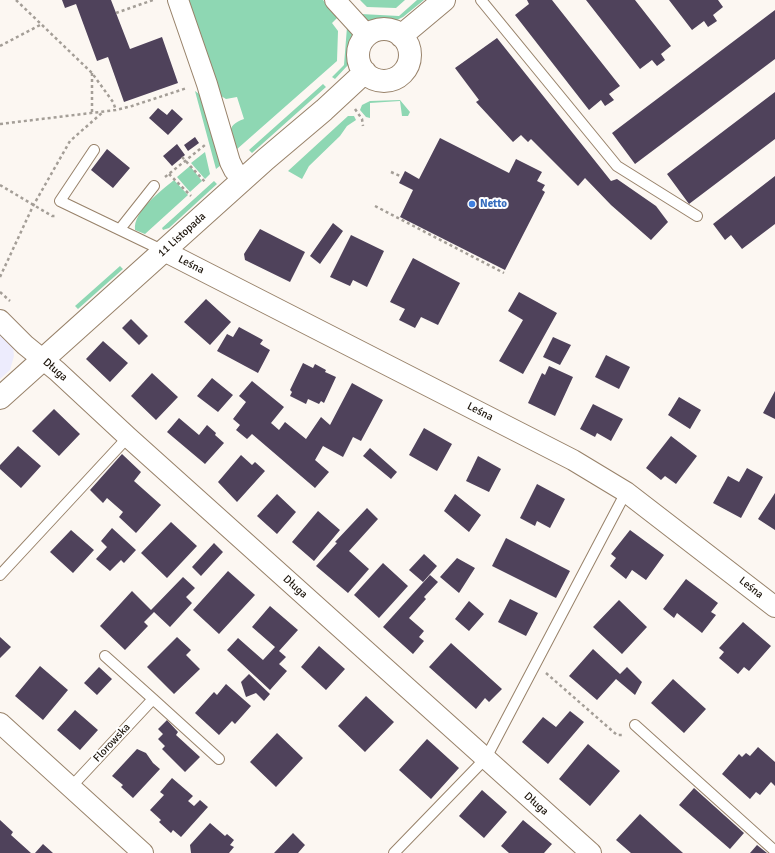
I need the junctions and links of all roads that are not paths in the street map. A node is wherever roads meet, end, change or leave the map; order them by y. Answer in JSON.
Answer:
{"nodes":[{"id":1,"x":178,"y":0,"type":"edge"},
{"id":2,"x":336,"y":0,"type":"edge"},
{"id":3,"x":444,"y":0,"type":"edge"},
{"id":4,"x":481,"y":0,"type":"edge"},
{"id":5,"x":367,"y":35,"type":"junction"},
{"id":6,"x":401,"y":36,"type":"junction"},
{"id":7,"x":365,"y":72,"type":"junction"},
{"id":8,"x":94,"y":150,"type":"dead end"},
{"id":9,"x":243,"y":180,"type":"junction"},
{"id":10,"x":154,"y":186,"type":"road end"},
{"id":11,"x":697,"y":216,"type":"dead end"},
{"id":12,"x":120,"y":230,"type":"junction"},
{"id":13,"x":164,"y":251,"type":"junction"},
{"id":14,"x":0,"y":320,"type":"edge"},
{"id":15,"x":43,"y":359,"type":"junction"},
{"id":16,"x":0,"y":398,"type":"edge"},
{"id":17,"x":128,"y":437,"type":"junction"},
{"id":18,"x":626,"y":492,"type":"junction"},
{"id":19,"x":0,"y":575,"type":"edge"},
{"id":20,"x":775,"y":607,"type":"edge"},
{"id":21,"x":105,"y":656,"type":"dead end"},
{"id":22,"x":153,"y":699,"type":"junction"},
{"id":23,"x":0,"y":723,"type":"edge"},
{"id":24,"x":635,"y":725,"type":"dead end"},
{"id":25,"x":486,"y":758,"type":"junction"},
{"id":26,"x":219,"y":759,"type":"dead end"},
{"id":27,"x":71,"y":787,"type":"junction"},
{"id":28,"x":775,"y":851,"type":"edge"},
{"id":29,"x":143,"y":853,"type":"edge"},
{"id":30,"x":394,"y":853,"type":"edge"},
{"id":31,"x":591,"y":853,"type":"edge"}],
"edges":[{"from":1,"to":9,"type":"street"},
{"from":2,"to":5,"type":"street"},
{"from":3,"to":6,"type":"street"},
{"from":4,"to":11,"type":"lane"},
{"from":5,"to":6,"type":"street"},
{"from":5,"to":7,"type":"street"},
{"from":6,"to":7,"type":"street"},
{"from":7,"to":9,"type":"street","name":"11 Listopada"},
{"from":8,"to":12,"type":"lane"},
{"from":9,"to":13,"type":"street","name":"11 Listopada"},
{"from":10,"to":12,"type":"lane"},
{"from":12,"to":13,"type":"lane"},
{"from":13,"to":15,"type":"street","name":"11 Listopada"},
{"from":13,"to":18,"type":"street","name":"Leśna"},
{"from":14,"to":15,"type":"street","name":"Długa"},
{"from":15,"to":16,"type":"street","name":"11 Listopada"},
{"from":15,"to":17,"type":"street","name":"Długa"},
{"from":17,"to":19,"type":"lane"},
{"from":17,"to":25,"type":"street","name":"Długa"},
{"from":18,"to":20,"type":"street","name":"Leśna"},
{"from":18,"to":25,"type":"lane"},
{"from":21,"to":22,"type":"lane"},
{"from":22,"to":26,"type":"lane"},
{"from":22,"to":27,"type":"lane","name":"Florowska"},
{"from":23,"to":27,"type":"street"},
{"from":24,"to":28,"type":"lane"},
{"from":25,"to":30,"type":"lane"},
{"from":25,"to":31,"type":"street","name":"Długa"},
{"from":27,"to":29,"type":"street"}]}
